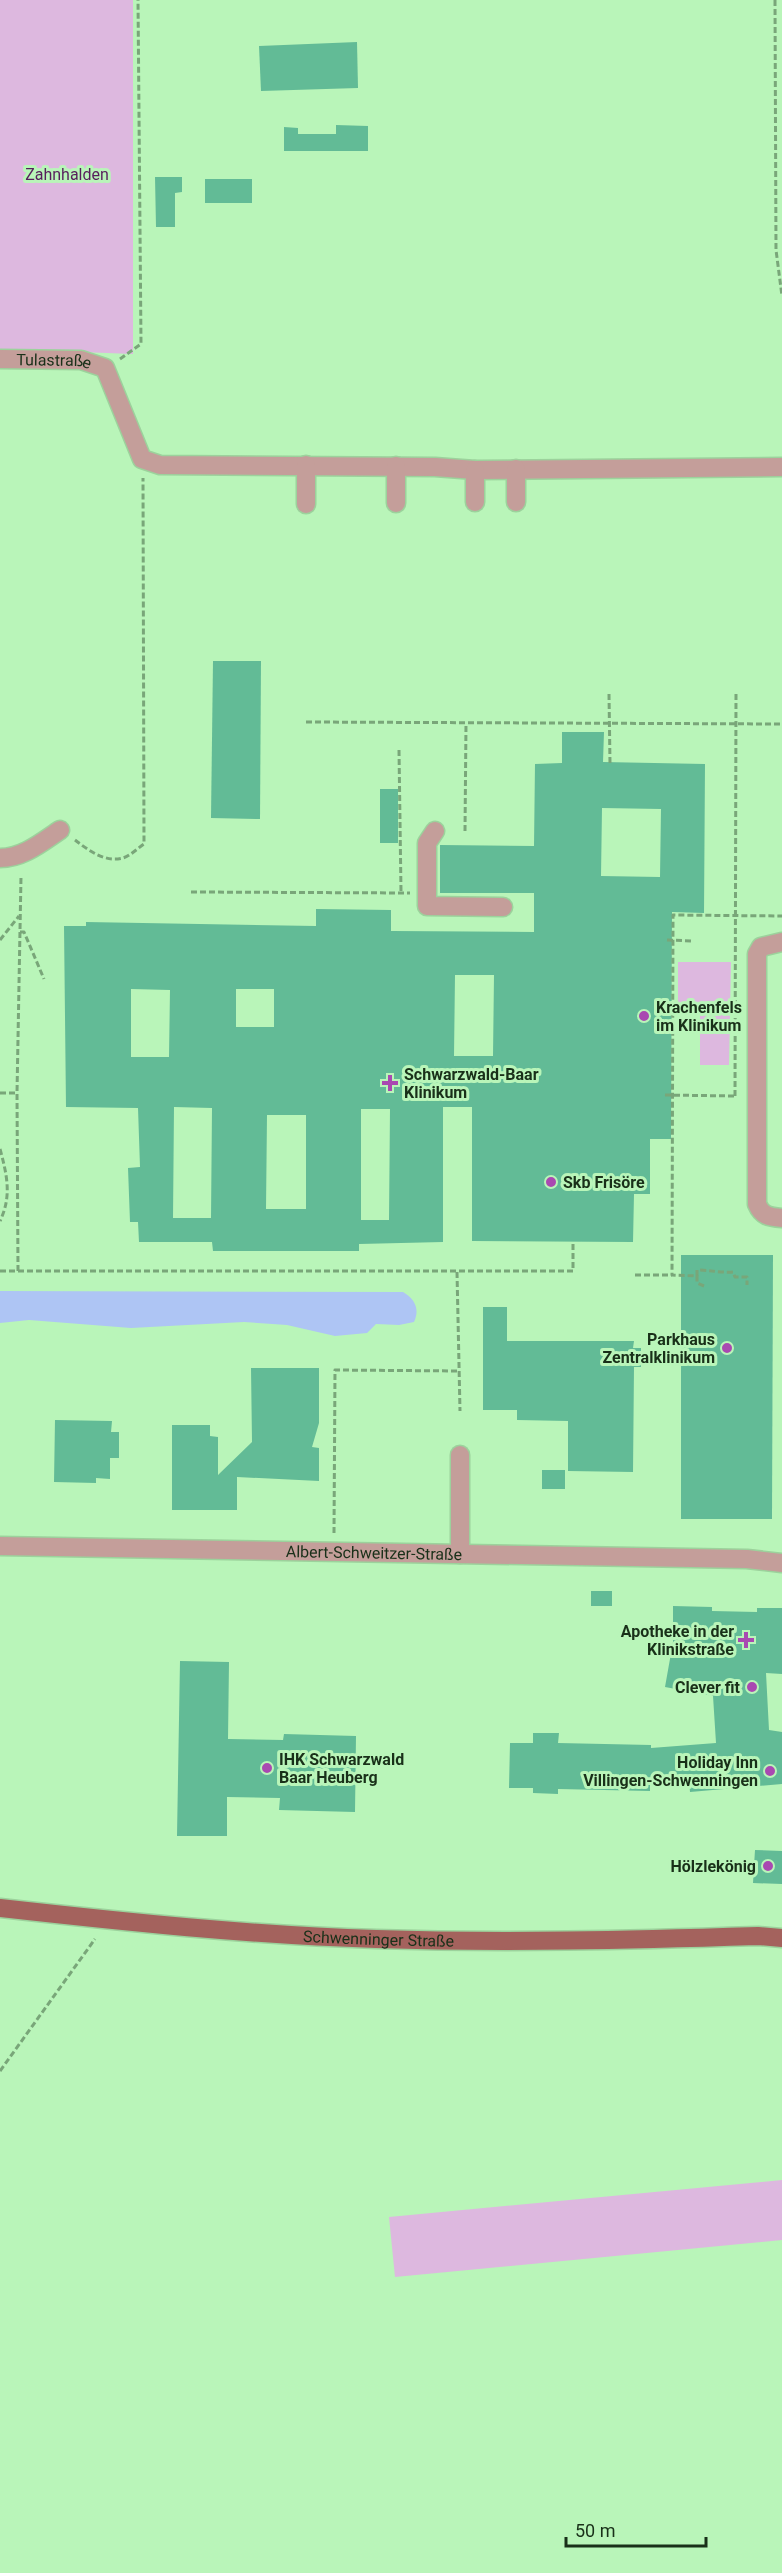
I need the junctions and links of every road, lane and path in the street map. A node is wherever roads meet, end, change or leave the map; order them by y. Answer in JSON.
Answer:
{"nodes":[{"id":1,"x":138,"y":0,"type":"edge"},
{"id":2,"x":775,"y":0,"type":"edge"},
{"id":3,"x":782,"y":296,"type":"edge"},
{"id":4,"x":0,"y":359,"type":"edge"},
{"id":5,"x":105,"y":368,"type":"junction"},
{"id":6,"x":142,"y":459,"type":"junction"},
{"id":7,"x":306,"y":465,"type":"junction"},
{"id":8,"x":396,"y":466,"type":"junction"},
{"id":9,"x":782,"y":467,"type":"edge"},
{"id":10,"x":516,"y":469,"type":"junction"},
{"id":11,"x":475,"y":470,"type":"junction"},
{"id":12,"x":475,"y":501,"type":"dead end"},
{"id":13,"x":516,"y":502,"type":"dead end"},
{"id":14,"x":396,"y":503,"type":"dead end"},
{"id":15,"x":306,"y":504,"type":"dead end"},
{"id":16,"x":736,"y":693,"type":"dead end"},
{"id":17,"x":609,"y":694,"type":"dead end"},
{"id":18,"x":306,"y":722,"type":"dead end"},
{"id":19,"x":609,"y":723,"type":"junction"},
{"id":20,"x":466,"y":724,"type":"junction"},
{"id":21,"x":736,"y":724,"type":"junction"},
{"id":22,"x":782,"y":724,"type":"edge"},
{"id":23,"x":399,"y":750,"type":"dead end"},
{"id":24,"x":610,"y":762,"type":"dead end"},
{"id":25,"x":60,"y":830,"type":"joint"},
{"id":26,"x":435,"y":831,"type":"dead end"},
{"id":27,"x":465,"y":831,"type":"dead end"},
{"id":28,"x":0,"y":858,"type":"edge"},
{"id":29,"x":21,"y":876,"type":"dead end"},
{"id":30,"x":191,"y":892,"type":"dead end"},
{"id":31,"x":401,"y":892,"type":"junction"},
{"id":32,"x":427,"y":893,"type":"junction"},
{"id":33,"x":503,"y":907,"type":"dead end"},
{"id":34,"x":20,"y":915,"type":"junction"},
{"id":35,"x":735,"y":915,"type":"junction"},
{"id":36,"x":782,"y":916,"type":"edge"},
{"id":37,"x":20,"y":932,"type":"junction"},
{"id":38,"x":0,"y":940,"type":"edge"},
{"id":39,"x":667,"y":940,"type":"dead end"},
{"id":40,"x":673,"y":940,"type":"junction"},
{"id":41,"x":692,"y":940,"type":"dead end"},
{"id":42,"x":782,"y":942,"type":"edge"},
{"id":43,"x":44,"y":979,"type":"dead end"},
{"id":44,"x":700,"y":1006,"type":"dead end"},
{"id":45,"x":735,"y":1006,"type":"junction"},
{"id":46,"x":666,"y":1017,"type":"dead end"},
{"id":47,"x":673,"y":1018,"type":"junction"},
{"id":48,"x":0,"y":1093,"type":"edge"},
{"id":49,"x":17,"y":1093,"type":"junction"},
{"id":50,"x":665,"y":1095,"type":"dead end"},
{"id":51,"x":672,"y":1095,"type":"junction"},
{"id":52,"x":735,"y":1096,"type":"junction"},
{"id":53,"x":745,"y":1097,"type":"dead end"},
{"id":54,"x":0,"y":1149,"type":"edge"},
{"id":55,"x":2,"y":1167,"type":"edge"},
{"id":56,"x":782,"y":1218,"type":"edge"},
{"id":57,"x":0,"y":1221,"type":"edge"},
{"id":58,"x":573,"y":1242,"type":"dead end"},
{"id":59,"x":18,"y":1270,"type":"junction"},
{"id":60,"x":0,"y":1271,"type":"edge"},
{"id":61,"x":458,"y":1272,"type":"junction"},
{"id":62,"x":634,"y":1275,"type":"dead end"},
{"id":63,"x":672,"y":1275,"type":"junction"},
{"id":64,"x":697,"y":1276,"type":"junction"},
{"id":65,"x":747,"y":1285,"type":"dead end"},
{"id":66,"x":704,"y":1286,"type":"dead end"},
{"id":67,"x":459,"y":1371,"type":"junction"},
{"id":68,"x":460,"y":1411,"type":"dead end"},
{"id":69,"x":460,"y":1455,"type":"dead end"},
{"id":70,"x":334,"y":1533,"type":"dead end"},
{"id":71,"x":0,"y":1546,"type":"edge"},
{"id":72,"x":782,"y":1553,"type":"edge"},
{"id":73,"x":460,"y":1554,"type":"junction"},
{"id":74,"x":747,"y":1559,"type":"junction"},
{"id":75,"x":782,"y":1563,"type":"edge"},
{"id":76,"x":0,"y":1908,"type":"edge"},
{"id":77,"x":782,"y":1930,"type":"edge"},
{"id":78,"x":758,"y":1936,"type":"junction"},
{"id":79,"x":782,"y":1938,"type":"edge"},
{"id":80,"x":95,"y":1939,"type":"dead end"},
{"id":81,"x":0,"y":2071,"type":"edge"}],
"edges":[{"from":1,"to":5,"type":"path"},
{"from":2,"to":3,"type":"path"},
{"from":4,"to":5,"type":"street","name":"Tulastraße"},
{"from":5,"to":6,"type":"street"},
{"from":6,"to":7,"type":"street"},
{"from":6,"to":25,"type":"path"},
{"from":7,"to":8,"type":"street"},
{"from":7,"to":15,"type":"street"},
{"from":8,"to":11,"type":"street"},
{"from":8,"to":14,"type":"street"},
{"from":9,"to":10,"type":"street"},
{"from":10,"to":11,"type":"street"},
{"from":10,"to":13,"type":"street"},
{"from":11,"to":12,"type":"street"},
{"from":16,"to":21,"type":"path"},
{"from":17,"to":19,"type":"path"},
{"from":18,"to":20,"type":"path"},
{"from":19,"to":20,"type":"path"},
{"from":19,"to":21,"type":"path"},
{"from":19,"to":24,"type":"path"},
{"from":20,"to":27,"type":"path"},
{"from":21,"to":22,"type":"path"},
{"from":21,"to":35,"type":"path"},
{"from":23,"to":31,"type":"path"},
{"from":25,"to":28,"type":"street"},
{"from":26,"to":32,"type":"street"},
{"from":29,"to":34,"type":"path"},
{"from":30,"to":31,"type":"path"},
{"from":31,"to":32,"type":"path"},
{"from":32,"to":33,"type":"street"},
{"from":34,"to":37,"type":"path"},
{"from":34,"to":38,"type":"path"},
{"from":35,"to":36,"type":"path"},
{"from":35,"to":40,"type":"path"},
{"from":35,"to":45,"type":"path"},
{"from":37,"to":43,"type":"path"},
{"from":37,"to":49,"type":"path"},
{"from":39,"to":40,"type":"path"},
{"from":40,"to":41,"type":"path"},
{"from":40,"to":47,"type":"path"},
{"from":42,"to":56,"type":"street"},
{"from":44,"to":45,"type":"path"},
{"from":45,"to":52,"type":"path"},
{"from":46,"to":47,"type":"path"},
{"from":47,"to":51,"type":"path"},
{"from":48,"to":49,"type":"path"},
{"from":49,"to":59,"type":"path"},
{"from":50,"to":51,"type":"path"},
{"from":51,"to":52,"type":"path"},
{"from":51,"to":63,"type":"path"},
{"from":52,"to":53,"type":"path"},
{"from":54,"to":55,"type":"path"},
{"from":55,"to":57,"type":"path"},
{"from":58,"to":61,"type":"path"},
{"from":59,"to":60,"type":"path"},
{"from":59,"to":61,"type":"path"},
{"from":61,"to":67,"type":"path"},
{"from":62,"to":63,"type":"path"},
{"from":63,"to":64,"type":"path"},
{"from":64,"to":65,"type":"path"},
{"from":64,"to":66,"type":"path"},
{"from":67,"to":68,"type":"path"},
{"from":67,"to":70,"type":"path"},
{"from":69,"to":73,"type":"street"},
{"from":71,"to":73,"type":"street","name":"Albert-Schweitzer-Straße"},
{"from":72,"to":74,"type":"street","name":"Albert-Schweitzer-Straße"},
{"from":73,"to":74,"type":"street","name":"Albert-Schweitzer-Straße"},
{"from":74,"to":75,"type":"street","name":"Albert-Schweitzer-Straße"},
{"from":76,"to":78,"type":"main road","name":"Schwenninger Straße"},
{"from":77,"to":78,"type":"main road","name":"Schwenninger Straße"},
{"from":78,"to":79,"type":"main road","name":"Schwenninger Straße"},
{"from":80,"to":81,"type":"path"}]}
